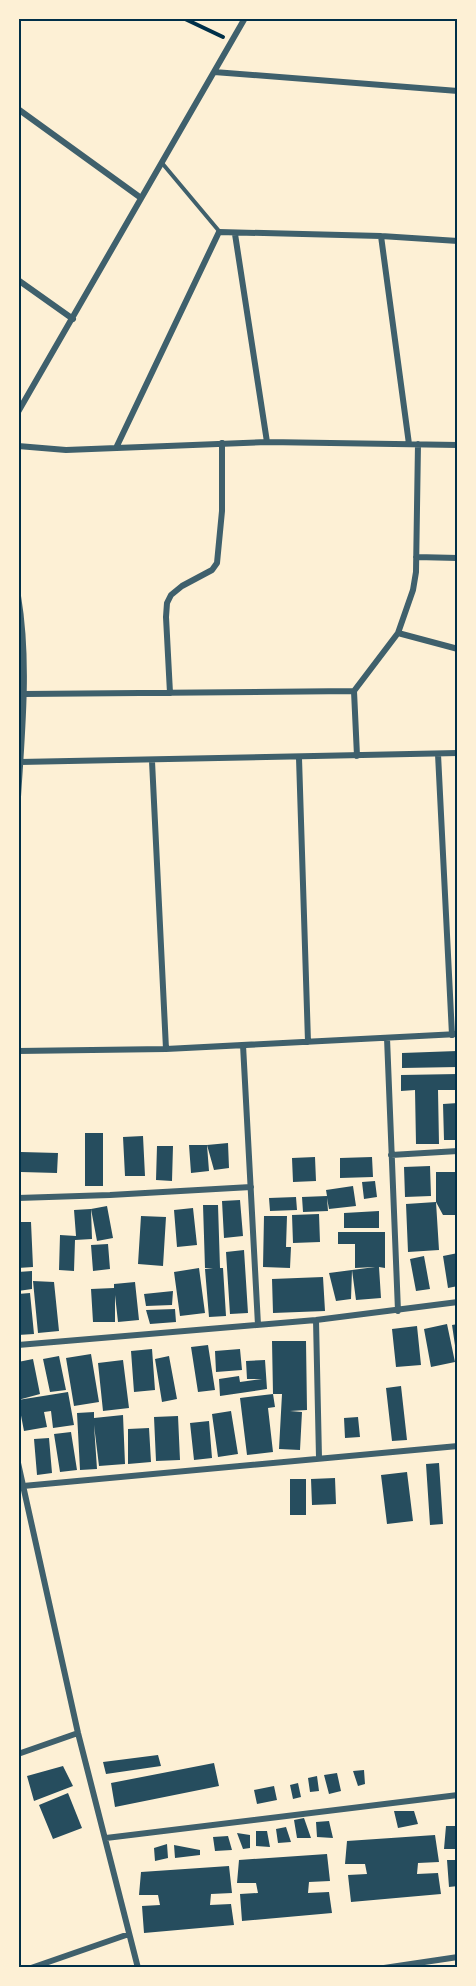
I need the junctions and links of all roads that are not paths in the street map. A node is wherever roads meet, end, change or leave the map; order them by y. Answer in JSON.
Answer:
{"nodes":[{"id":1,"x":245,"y":18,"type":"edge"},
{"id":2,"x":214,"y":72,"type":"junction"},
{"id":3,"x":458,"y":91,"type":"edge"},
{"id":4,"x":18,"y":109,"type":"edge"},
{"id":5,"x":162,"y":163,"type":"junction"},
{"id":6,"x":141,"y":198,"type":"junction"},
{"id":7,"x":219,"y":232,"type":"junction"},
{"id":8,"x":235,"y":234,"type":"junction"},
{"id":9,"x":381,"y":236,"type":"junction"},
{"id":10,"x":458,"y":241,"type":"edge"},
{"id":11,"x":18,"y":280,"type":"edge"},
{"id":12,"x":73,"y":320,"type":"junction"},
{"id":13,"x":18,"y":412,"type":"edge"},
{"id":14,"x":267,"y":442,"type":"junction"},
{"id":15,"x":222,"y":443,"type":"junction"},
{"id":16,"x":409,"y":444,"type":"junction"},
{"id":17,"x":418,"y":444,"type":"junction"},
{"id":18,"x":458,"y":445,"type":"edge"},
{"id":19,"x":18,"y":446,"type":"edge"},
{"id":20,"x":116,"y":448,"type":"junction"},
{"id":21,"x":417,"y":557,"type":"junction"},
{"id":22,"x":458,"y":558,"type":"edge"},
{"id":23,"x":18,"y":596,"type":"edge"},
{"id":24,"x":398,"y":633,"type":"junction"},
{"id":25,"x":458,"y":649,"type":"edge"},
{"id":26,"x":354,"y":691,"type":"junction"},
{"id":27,"x":170,"y":693,"type":"junction"},
{"id":28,"x":24,"y":694,"type":"junction"},
{"id":29,"x":458,"y":753,"type":"edge"},
{"id":30,"x":438,"y":754,"type":"junction"},
{"id":31,"x":357,"y":756,"type":"junction"},
{"id":32,"x":298,"y":758,"type":"junction"},
{"id":33,"x":152,"y":761,"type":"junction"},
{"id":34,"x":20,"y":762,"type":"junction"},
{"id":35,"x":18,"y":797,"type":"edge"},
{"id":36,"x":455,"y":1035,"type":"edge"},
{"id":37,"x":387,"y":1038,"type":"junction"},
{"id":38,"x":308,"y":1041,"type":"junction"},
{"id":39,"x":243,"y":1046,"type":"junction"},
{"id":40,"x":166,"y":1049,"type":"junction"},
{"id":41,"x":18,"y":1051,"type":"edge"},
{"id":42,"x":458,"y":1151,"type":"edge"},
{"id":43,"x":391,"y":1155,"type":"junction"},
{"id":44,"x":251,"y":1187,"type":"junction"},
{"id":45,"x":18,"y":1198,"type":"edge"},
{"id":46,"x":458,"y":1302,"type":"edge"},
{"id":47,"x":398,"y":1311,"type":"junction"},
{"id":48,"x":316,"y":1320,"type":"junction"},
{"id":49,"x":258,"y":1325,"type":"junction"},
{"id":50,"x":18,"y":1345,"type":"edge"},
{"id":51,"x":458,"y":1446,"type":"edge"},
{"id":52,"x":319,"y":1458,"type":"junction"},
{"id":53,"x":18,"y":1463,"type":"edge"},
{"id":54,"x":23,"y":1486,"type":"junction"},
{"id":55,"x":78,"y":1734,"type":"junction"},
{"id":56,"x":18,"y":1754,"type":"edge"},
{"id":57,"x":458,"y":1795,"type":"edge"},
{"id":58,"x":106,"y":1838,"type":"junction"},
{"id":59,"x":129,"y":1934,"type":"junction"},
{"id":60,"x":458,"y":1957,"type":"edge"},
{"id":61,"x":31,"y":1968,"type":"edge"},
{"id":62,"x":138,"y":1968,"type":"edge"},
{"id":63,"x":384,"y":1968,"type":"edge"}],
"edges":[{"from":1,"to":2,"type":"street"},
{"from":2,"to":3,"type":"street"},
{"from":2,"to":5,"type":"street"},
{"from":4,"to":6,"type":"street"},
{"from":5,"to":6,"type":"street"},
{"from":5,"to":7,"type":"lane"},
{"from":6,"to":12,"type":"street"},
{"from":7,"to":8,"type":"street"},
{"from":7,"to":20,"type":"street"},
{"from":8,"to":9,"type":"street"},
{"from":8,"to":14,"type":"street"},
{"from":9,"to":10,"type":"street"},
{"from":9,"to":16,"type":"street"},
{"from":11,"to":12,"type":"street"},
{"from":12,"to":13,"type":"street"},
{"from":14,"to":15,"type":"street"},
{"from":14,"to":16,"type":"street"},
{"from":15,"to":20,"type":"street"},
{"from":15,"to":27,"type":"street"},
{"from":16,"to":17,"type":"street"},
{"from":17,"to":18,"type":"street"},
{"from":17,"to":21,"type":"street"},
{"from":19,"to":20,"type":"street"},
{"from":21,"to":22,"type":"street"},
{"from":21,"to":24,"type":"street"},
{"from":23,"to":28,"type":"street"},
{"from":24,"to":25,"type":"street"},
{"from":24,"to":26,"type":"street"},
{"from":26,"to":27,"type":"street"},
{"from":26,"to":31,"type":"street"},
{"from":27,"to":28,"type":"street"},
{"from":28,"to":34,"type":"street"},
{"from":29,"to":30,"type":"street"},
{"from":30,"to":31,"type":"street"},
{"from":30,"to":36,"type":"street"},
{"from":31,"to":32,"type":"street"},
{"from":32,"to":33,"type":"street"},
{"from":32,"to":38,"type":"street"},
{"from":33,"to":34,"type":"street"},
{"from":33,"to":40,"type":"street"},
{"from":34,"to":35,"type":"street"},
{"from":36,"to":37,"type":"street"},
{"from":37,"to":38,"type":"street"},
{"from":37,"to":43,"type":"street"},
{"from":38,"to":39,"type":"street"},
{"from":39,"to":40,"type":"street"},
{"from":39,"to":44,"type":"street"},
{"from":40,"to":41,"type":"street"},
{"from":42,"to":43,"type":"street"},
{"from":43,"to":47,"type":"street"},
{"from":44,"to":45,"type":"street"},
{"from":44,"to":49,"type":"street"},
{"from":46,"to":47,"type":"street"},
{"from":47,"to":48,"type":"street"},
{"from":48,"to":49,"type":"street"},
{"from":48,"to":52,"type":"street"},
{"from":49,"to":50,"type":"street"},
{"from":51,"to":52,"type":"street"},
{"from":52,"to":54,"type":"street"},
{"from":53,"to":54,"type":"street"},
{"from":54,"to":55,"type":"street"},
{"from":55,"to":56,"type":"street"},
{"from":55,"to":58,"type":"street"},
{"from":57,"to":58,"type":"street"},
{"from":58,"to":59,"type":"street"},
{"from":59,"to":61,"type":"street"},
{"from":59,"to":62,"type":"street"},
{"from":60,"to":63,"type":"street"}]}
